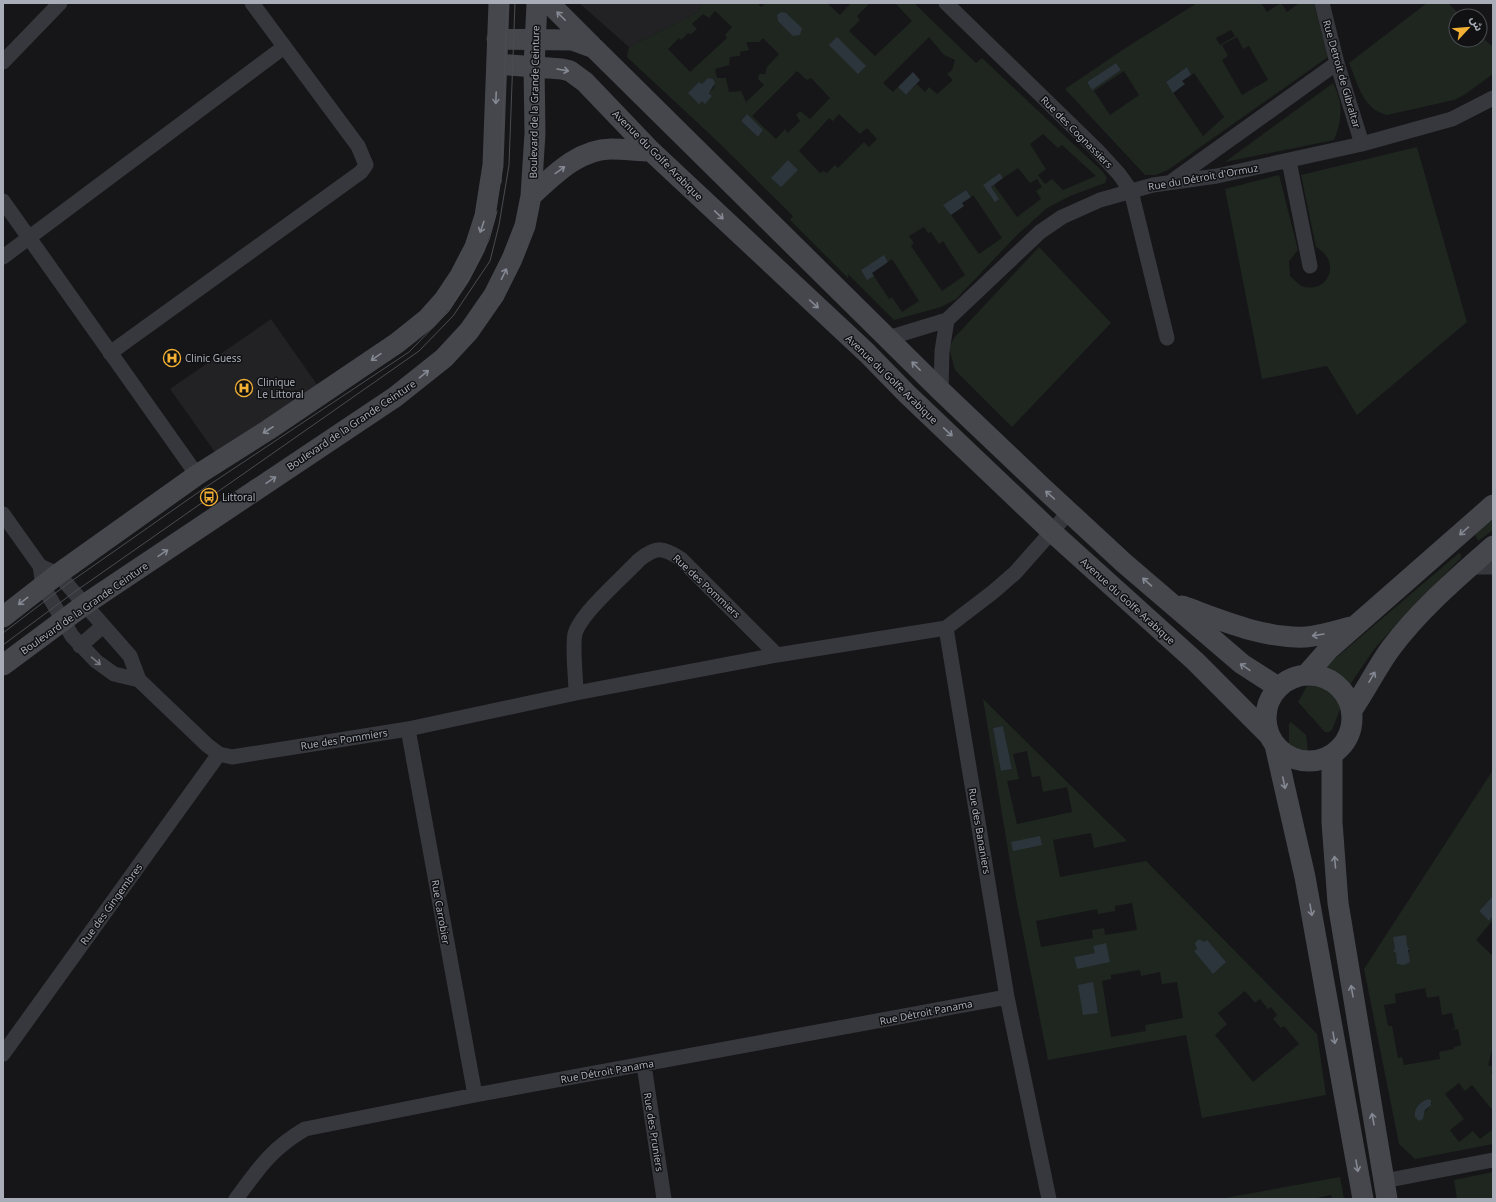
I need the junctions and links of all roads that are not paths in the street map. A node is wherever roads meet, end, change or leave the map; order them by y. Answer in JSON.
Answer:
{"nodes":[{"id":1,"x":60,"y":3,"type":"edge"},
{"id":2,"x":252,"y":3,"type":"edge"},
{"id":3,"x":499,"y":3,"type":"edge"},
{"id":4,"x":537,"y":3,"type":"edge"},
{"id":5,"x":549,"y":3,"type":"edge"},
{"id":6,"x":946,"y":3,"type":"edge"},
{"id":7,"x":1322,"y":3,"type":"edge"},
{"id":8,"x":497,"y":39,"type":"junction"},
{"id":9,"x":535,"y":41,"type":"junction"},
{"id":10,"x":284,"y":47,"type":"junction"},
{"id":11,"x":594,"y":48,"type":"junction"},
{"id":12,"x":3,"y":62,"type":"edge"},
{"id":13,"x":1337,"y":63,"type":"junction"},
{"id":14,"x":497,"y":64,"type":"junction"},
{"id":15,"x":534,"y":67,"type":"junction"},
{"id":16,"x":1493,"y":98,"type":"edge"},
{"id":17,"x":1362,"y":144,"type":"junction"},
{"id":18,"x":651,"y":151,"type":"junction"},
{"id":19,"x":1289,"y":161,"type":"junction"},
{"id":20,"x":1171,"y":182,"type":"junction"},
{"id":21,"x":1131,"y":191,"type":"junction"},
{"id":22,"x":531,"y":196,"type":"junction"},
{"id":23,"x":3,"y":201,"type":"edge"},
{"id":24,"x":29,"y":238,"type":"junction"},
{"id":25,"x":3,"y":257,"type":"edge"},
{"id":26,"x":1310,"y":266,"type":"dead end"},
{"id":27,"x":947,"y":320,"type":"junction"},
{"id":28,"x":888,"y":338,"type":"junction"},
{"id":29,"x":1168,"y":338,"type":"dead end"},
{"id":30,"x":110,"y":353,"type":"junction"},
{"id":31,"x":867,"y":353,"type":"junction"},
{"id":32,"x":941,"y":391,"type":"junction"},
{"id":33,"x":197,"y":475,"type":"junction"},
{"id":34,"x":1493,"y":505,"type":"edge"},
{"id":35,"x":1069,"y":512,"type":"junction"},
{"id":36,"x":3,"y":514,"type":"edge"},
{"id":37,"x":1052,"y":532,"type":"junction"},
{"id":38,"x":1493,"y":546,"type":"edge"},
{"id":39,"x":1469,"y":567,"type":"junction"},
{"id":40,"x":1493,"y":567,"type":"edge"},
{"id":41,"x":47,"y":575,"type":"junction"},
{"id":42,"x":1169,"y":602,"type":"junction"},
{"id":43,"x":84,"y":605,"type":"junction"},
{"id":44,"x":3,"y":617,"type":"edge"},
{"id":45,"x":62,"y":620,"type":"junction"},
{"id":46,"x":103,"y":626,"type":"junction"},
{"id":47,"x":1355,"y":626,"type":"junction"},
{"id":48,"x":946,"y":628,"type":"junction"},
{"id":49,"x":80,"y":646,"type":"junction"},
{"id":50,"x":777,"y":655,"type":"junction"},
{"id":51,"x":3,"y":665,"type":"edge"},
{"id":52,"x":1306,"y":675,"type":"junction"},
{"id":53,"x":139,"y":680,"type":"junction"},
{"id":54,"x":1278,"y":687,"type":"junction"},
{"id":55,"x":576,"y":693,"type":"junction"},
{"id":56,"x":1352,"y":710,"type":"junction"},
{"id":57,"x":408,"y":729,"type":"junction"},
{"id":58,"x":1273,"y":740,"type":"junction"},
{"id":59,"x":219,"y":754,"type":"junction"},
{"id":60,"x":1332,"y":755,"type":"junction"},
{"id":61,"x":1007,"y":997,"type":"junction"},
{"id":62,"x":3,"y":1054,"type":"edge"},
{"id":63,"x":644,"y":1065,"type":"junction"},
{"id":64,"x":475,"y":1095,"type":"junction"},
{"id":65,"x":1493,"y":1160,"type":"edge"},
{"id":66,"x":1385,"y":1190,"type":"edge"},
{"id":67,"x":236,"y":1199,"type":"edge"},
{"id":68,"x":664,"y":1199,"type":"edge"},
{"id":69,"x":1049,"y":1199,"type":"edge"},
{"id":70,"x":1363,"y":1199,"type":"edge"}],
"edges":[{"from":1,"to":12,"type":"street"},
{"from":2,"to":10,"type":"street"},
{"from":3,"to":8,"type":"main road"},
{"from":4,"to":9,"type":"main road","name":"Boulevard de la Grande Ceinture"},
{"from":11,"to":5,"type":"main road","one_way":true},
{"from":6,"to":21,"type":"street","name":"Rue des Cognassiers"},
{"from":7,"to":13,"type":"street","name":"Rue Detroit de Gibraltar"},
{"from":8,"to":9,"type":"main road"},
{"from":8,"to":14,"type":"main road"},
{"from":9,"to":11,"type":"main road"},
{"from":9,"to":15,"type":"main road","name":"Boulevard de la Grande Ceinture"},
{"from":10,"to":24,"type":"street"},
{"from":10,"to":30,"type":"street"},
{"from":11,"to":28,"type":"main road"},
{"from":13,"to":17,"type":"street","name":"Rue Detroit de Gibraltar"},
{"from":13,"to":20,"type":"street"},
{"from":14,"to":15,"type":"main road","name":"Avenue du Golfe Arabique"},
{"from":14,"to":33,"type":"main road","one_way":true},
{"from":15,"to":18,"type":"main road","name":"Avenue du Golfe Arabique","one_way":true},
{"from":15,"to":22,"type":"main road","name":"Boulevard de la Grande Ceinture"},
{"from":16,"to":17,"type":"street","name":"Rue du Détroit d'Ormuz"},
{"from":17,"to":19,"type":"street","name":"Rue du Détroit d'Ormuz"},
{"from":22,"to":18,"type":"main road","one_way":true},
{"from":18,"to":31,"type":"main road","name":"Avenue du Golfe Arabique","one_way":true},
{"from":19,"to":20,"type":"street","name":"Rue du Détroit d'Ormuz"},
{"from":19,"to":26,"type":"street"},
{"from":20,"to":21,"type":"street","name":"Rue du Détroit d'Ormuz"},
{"from":21,"to":27,"type":"street","name":"Rue du Détroit d'Ormuz"},
{"from":21,"to":29,"type":"street","name":"Rue des Cognassiers"},
{"from":43,"to":22,"type":"main road","name":"Boulevard de la Grande Ceinture","one_way":true},
{"from":23,"to":24,"type":"street"},
{"from":24,"to":25,"type":"street"},
{"from":24,"to":30,"type":"street"},
{"from":27,"to":28,"type":"street","name":"Rue du Détroit d'Ormuz"},
{"from":27,"to":32,"type":"street"},
{"from":28,"to":31,"type":"main road"},
{"from":32,"to":28,"type":"main road","one_way":true},
{"from":30,"to":33,"type":"street"},
{"from":31,"to":37,"type":"main road","name":"Avenue du Golfe Arabique","one_way":true},
{"from":35,"to":32,"type":"main road","one_way":true},
{"from":33,"to":41,"type":"main road"},
{"from":34,"to":47,"type":"main road","one_way":true},
{"from":35,"to":37,"type":"street"},
{"from":42,"to":35,"type":"main road","one_way":true},
{"from":36,"to":41,"type":"street"},
{"from":37,"to":48,"type":"street"},
{"from":37,"to":58,"type":"main road","name":"Avenue du Golfe Arabique"},
{"from":38,"to":39,"type":"main road"},
{"from":39,"to":40,"type":"street"},
{"from":56,"to":39,"type":"main road","one_way":true},
{"from":41,"to":43,"type":"street"},
{"from":41,"to":44,"type":"main road","one_way":true},
{"from":41,"to":45,"type":"street"},
{"from":47,"to":42,"type":"main road","one_way":true},
{"from":54,"to":42,"type":"main road","one_way":true},
{"from":43,"to":45,"type":"main road","name":"Boulevard de la Grande Ceinture"},
{"from":43,"to":46,"type":"street"},
{"from":45,"to":49,"type":"street"},
{"from":45,"to":51,"type":"main road","name":"Boulevard de la Grande Ceinture"},
{"from":46,"to":49,"type":"street"},
{"from":46,"to":53,"type":"street"},
{"from":47,"to":52,"type":"main road"},
{"from":48,"to":50,"type":"street","name":"Rue des Pommiers"},
{"from":48,"to":61,"type":"street","name":"Rue des Bananiers"},
{"from":49,"to":53,"type":"street","one_way":true},
{"from":50,"to":55,"type":"street","name":"Rue des Pommiers"},
{"from":50,"to":55,"type":"street","name":"Rue des Pommiers"},
{"from":52,"to":54,"type":"main road"},
{"from":52,"to":56,"type":"main road"},
{"from":53,"to":59,"type":"street"},
{"from":54,"to":58,"type":"main road"},
{"from":55,"to":57,"type":"street","name":"Rue des Pommiers"},
{"from":56,"to":60,"type":"main road"},
{"from":57,"to":59,"type":"street","name":"Rue des Pommiers"},
{"from":57,"to":64,"type":"street","name":"Rue Carrobier"},
{"from":58,"to":60,"type":"main road"},
{"from":58,"to":70,"type":"main road","one_way":true},
{"from":59,"to":62,"type":"street","name":"Rue des Gingembres"},
{"from":66,"to":60,"type":"main road","one_way":true},
{"from":61,"to":63,"type":"street","name":"Rue Détroit Panama"},
{"from":61,"to":69,"type":"street","name":"Rue des Bananiers"},
{"from":63,"to":64,"type":"street","name":"Rue Détroit Panama"},
{"from":63,"to":68,"type":"street","name":"Rue des Pruniers"},
{"from":64,"to":67,"type":"street","name":"Rue Détroit Panama"},
{"from":65,"to":66,"type":"street"}]}
